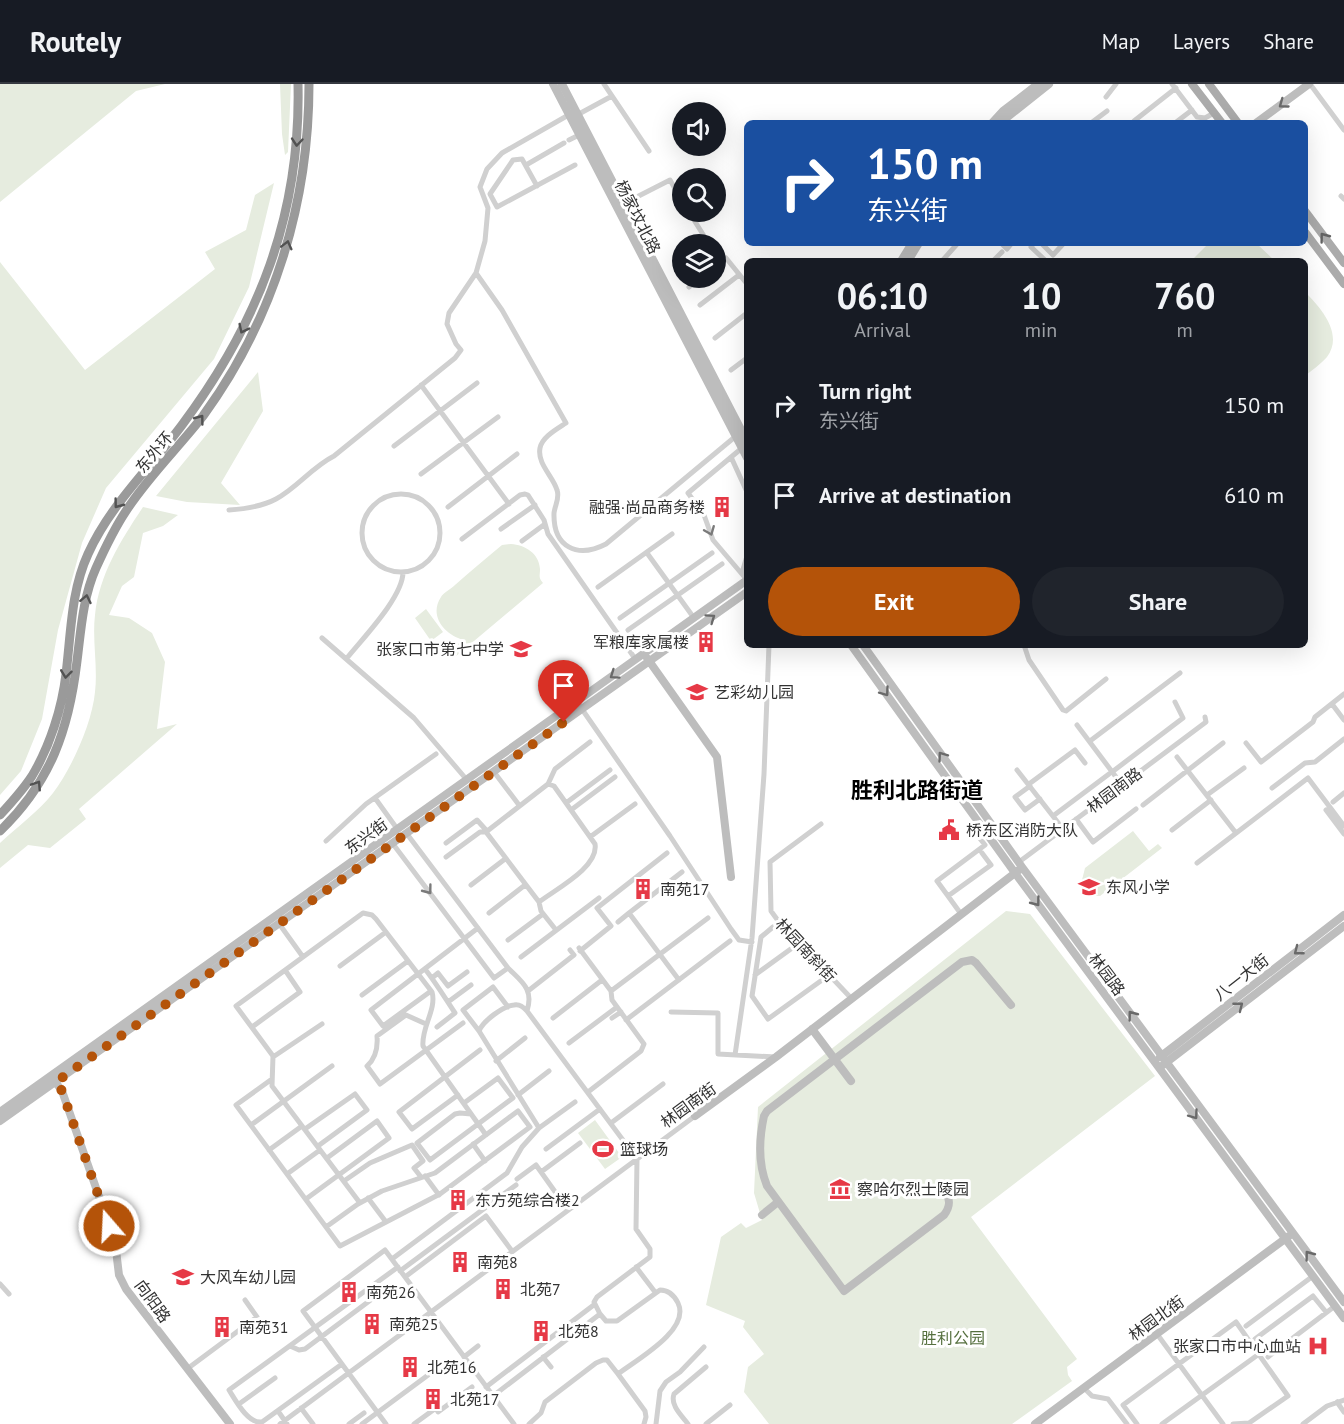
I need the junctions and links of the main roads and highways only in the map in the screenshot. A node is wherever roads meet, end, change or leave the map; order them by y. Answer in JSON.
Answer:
{"nodes":[{"id":1,"x":298,"y":84,"type":"edge"},
{"id":2,"x":309,"y":84,"type":"edge"},
{"id":3,"x":554,"y":84,"type":"edge"},
{"id":4,"x":562,"y":84,"type":"edge"},
{"id":5,"x":1038,"y":84,"type":"edge"},
{"id":6,"x":1049,"y":84,"type":"edge"},
{"id":7,"x":1192,"y":84,"type":"edge"},
{"id":8,"x":1209,"y":84,"type":"edge"},
{"id":9,"x":1310,"y":84,"type":"edge"},
{"id":10,"x":574,"y":115,"type":"junction"},
{"id":11,"x":995,"y":120,"type":"edge"},
{"id":12,"x":1004,"y":120,"type":"edge"},
{"id":13,"x":1220,"y":120,"type":"edge"},
{"id":14,"x":1236,"y":120,"type":"edge"},
{"id":15,"x":1261,"y":120,"type":"edge"},
{"id":16,"x":621,"y":206,"type":"junction"},
{"id":17,"x":1308,"y":215,"type":"edge"},
{"id":18,"x":1308,"y":236,"type":"edge"},
{"id":19,"x":1344,"y":263,"type":"edge"},
{"id":20,"x":1344,"y":284,"type":"edge"},
{"id":21,"x":744,"y":445,"type":"edge"},
{"id":22,"x":744,"y":579,"type":"edge"},
{"id":23,"x":744,"y":594,"type":"edge"},
{"id":24,"x":853,"y":648,"type":"edge"},
{"id":25,"x":865,"y":648,"type":"edge"},
{"id":26,"x":644,"y":654,"type":"junction"},
{"id":27,"x":650,"y":662,"type":"junction"},
{"id":28,"x":491,"y":768,"type":"junction"},
{"id":29,"x":0,"y":815,"type":"edge"},
{"id":30,"x":402,"y":830,"type":"junction"},
{"id":31,"x":0,"y":831,"type":"edge"},
{"id":32,"x":1021,"y":865,"type":"junction"},
{"id":33,"x":1015,"y":873,"type":"junction"},
{"id":34,"x":731,"y":876,"type":"dead end"},
{"id":35,"x":1344,"y":915,"type":"edge"},
{"id":36,"x":1344,"y":926,"type":"edge"},
{"id":37,"x":1011,"y":1005,"type":"dead end"},
{"id":38,"x":812,"y":1029,"type":"junction"},
{"id":39,"x":835,"y":1059,"type":"junction"},
{"id":40,"x":1164,"y":1059,"type":"junction"},
{"id":41,"x":1157,"y":1064,"type":"junction"},
{"id":42,"x":54,"y":1079,"type":"junction"},
{"id":43,"x":851,"y":1081,"type":"dead end"},
{"id":44,"x":0,"y":1112,"type":"edge"},
{"id":45,"x":698,"y":1114,"type":"road end"},
{"id":46,"x":0,"y":1121,"type":"edge"},
{"id":47,"x":945,"y":1192,"type":"dead end"},
{"id":48,"x":778,"y":1202,"type":"junction"},
{"id":49,"x":762,"y":1215,"type":"dead end"},
{"id":50,"x":1293,"y":1234,"type":"junction"},
{"id":51,"x":1285,"y":1239,"type":"junction"},
{"id":52,"x":1344,"y":1302,"type":"edge"},
{"id":53,"x":1344,"y":1318,"type":"edge"},
{"id":54,"x":230,"y":1424,"type":"edge"},
{"id":55,"x":1035,"y":1424,"type":"edge"}],
"edges":[{"from":1,"to":29,"type":"highway","name":"东外环","one_way":true},
{"from":31,"to":2,"type":"highway","name":"东外环","one_way":true},
{"from":3,"to":10,"type":"main road","name":"杨家坟北路"},
{"from":4,"to":10,"type":"main road","name":"杨家坟北路"},
{"from":5,"to":11,"type":"main road"},
{"from":6,"to":12,"type":"main road"},
{"from":7,"to":13,"type":"main road"},
{"from":8,"to":14,"type":"main road"},
{"from":9,"to":15,"type":"main road","one_way":true},
{"from":10,"to":16,"type":"main road","name":"杨家坟北路"},
{"from":16,"to":21,"type":"main road","name":"杨家坟北路"},
{"from":16,"to":21,"type":"main road","name":"杨家坟北路"},
{"from":19,"to":17,"type":"main road","one_way":true},
{"from":18,"to":20,"type":"main road"},
{"from":22,"to":26,"type":"main road","name":"东兴街"},
{"from":27,"to":23,"type":"main road","name":"东兴街","one_way":true},
{"from":24,"to":33,"type":"main road","name":"林园路","one_way":true},
{"from":32,"to":25,"type":"main road","name":"林园路","one_way":true},
{"from":26,"to":27,"type":"main road"},
{"from":26,"to":28,"type":"main road","name":"东兴街","one_way":true},
{"from":27,"to":28,"type":"main road","name":"东兴街"},
{"from":27,"to":34,"type":"main road"},
{"from":28,"to":30,"type":"main road","name":"东兴街"},
{"from":28,"to":30,"type":"main road","name":"东兴街"},
{"from":30,"to":42,"type":"main road","name":"东兴街"},
{"from":32,"to":33,"type":"main road","name":"林园南街"},
{"from":40,"to":32,"type":"main road","name":"林园路","one_way":true},
{"from":33,"to":38,"type":"main road","name":"林园南街"},
{"from":33,"to":41,"type":"main road","name":"林园路","one_way":true},
{"from":35,"to":40,"type":"main road","name":"八一大街","one_way":true},
{"from":40,"to":36,"type":"main road","name":"八一大街","one_way":true},
{"from":37,"to":39,"type":"main road"},
{"from":38,"to":39,"type":"main road"},
{"from":38,"to":45,"type":"main road","name":"林园南街"},
{"from":39,"to":43,"type":"main road"},
{"from":39,"to":48,"type":"main road"},
{"from":40,"to":41,"type":"main road","name":"八一大街"},
{"from":40,"to":50,"type":"main road","name":"林园路"},
{"from":41,"to":51,"type":"main road","name":"林园路","one_way":true},
{"from":42,"to":44,"type":"main road","name":"东兴街"},
{"from":42,"to":46,"type":"main road","name":"东兴街"},
{"from":42,"to":54,"type":"main road","name":"向阳路"},
{"from":47,"to":48,"type":"main road"},
{"from":48,"to":49,"type":"main road"},
{"from":50,"to":51,"type":"main road","name":"林园北街"},
{"from":52,"to":50,"type":"main road","name":"林园路","one_way":true},
{"from":51,"to":53,"type":"main road","name":"林园路"},
{"from":51,"to":55,"type":"main road","name":"林园北街"}]}
